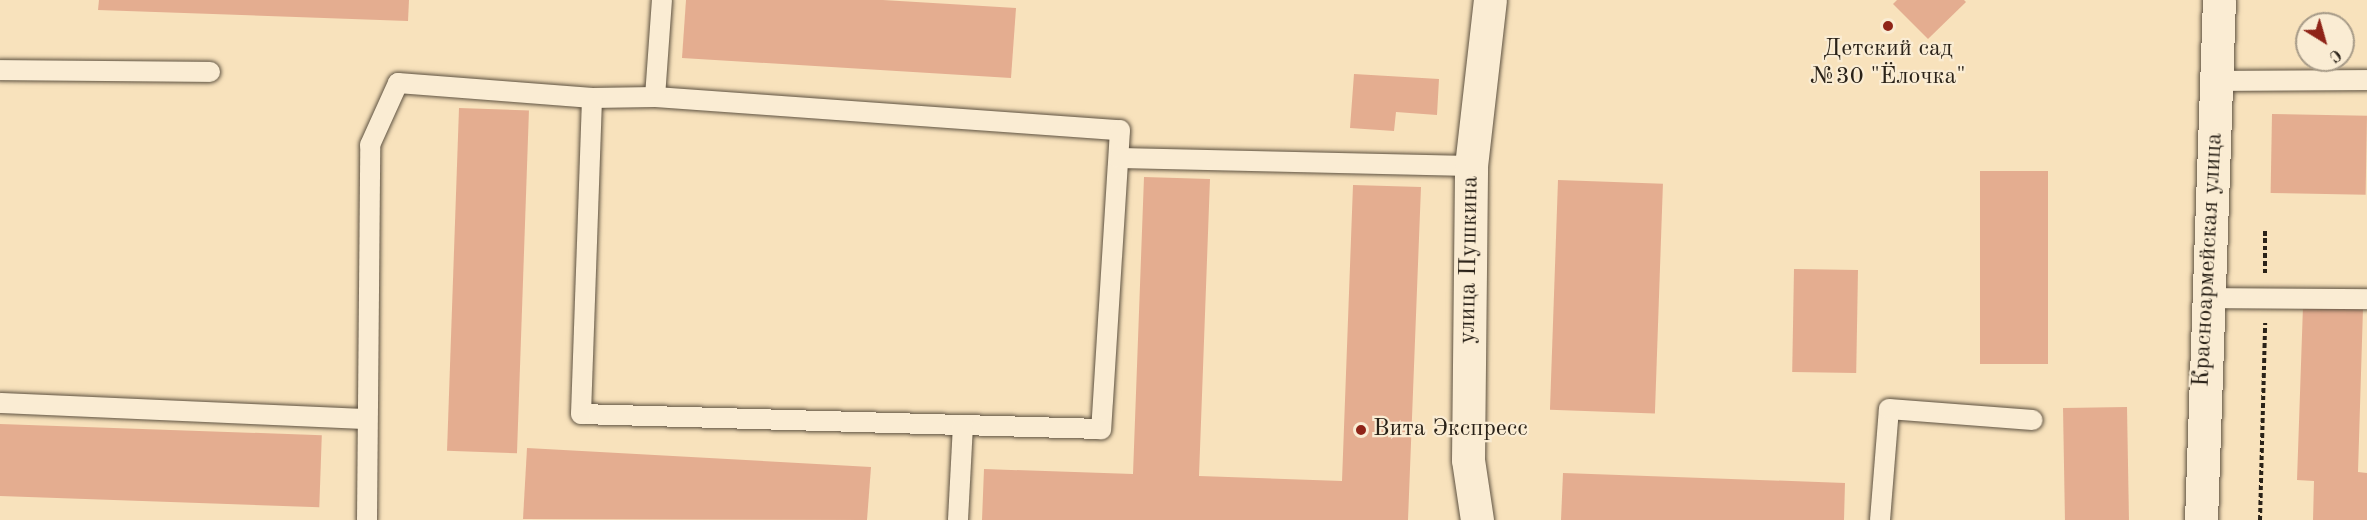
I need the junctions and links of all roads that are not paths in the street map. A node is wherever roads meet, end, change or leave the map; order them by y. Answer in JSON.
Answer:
{"nodes":[{"id":1,"x":662,"y":0,"type":"edge"},
{"id":2,"x":1490,"y":0,"type":"edge"},
{"id":3,"x":2219,"y":0,"type":"edge"},
{"id":4,"x":0,"y":70,"type":"edge"},
{"id":5,"x":210,"y":72,"type":"dead end"},
{"id":6,"x":2367,"y":80,"type":"edge"},
{"id":7,"x":2217,"y":81,"type":"junction"},
{"id":8,"x":655,"y":97,"type":"junction"},
{"id":9,"x":592,"y":98,"type":"junction"},
{"id":10,"x":1119,"y":158,"type":"junction"},
{"id":11,"x":1471,"y":166,"type":"junction"},
{"id":12,"x":2205,"y":298,"type":"junction"},
{"id":13,"x":2367,"y":299,"type":"edge"},
{"id":14,"x":0,"y":403,"type":"edge"},
{"id":15,"x":366,"y":419,"type":"junction"},
{"id":16,"x":2033,"y":420,"type":"dead end"},
{"id":17,"x":963,"y":425,"type":"junction"},
{"id":18,"x":367,"y":520,"type":"edge"},
{"id":19,"x":958,"y":520,"type":"edge"},
{"id":20,"x":1477,"y":520,"type":"edge"},
{"id":21,"x":1880,"y":520,"type":"edge"},
{"id":22,"x":2201,"y":520,"type":"edge"}],
"edges":[{"from":1,"to":8,"type":"lane"},
{"from":2,"to":11,"type":"street","name":"улица Пушкина"},
{"from":3,"to":7,"type":"street","name":"Красноармейская улица"},
{"from":4,"to":5,"type":"lane"},
{"from":6,"to":7,"type":"lane"},
{"from":7,"to":12,"type":"street","name":"Красноармейская улица"},
{"from":8,"to":9,"type":"lane"},
{"from":8,"to":10,"type":"lane"},
{"from":9,"to":15,"type":"lane"},
{"from":9,"to":17,"type":"lane"},
{"from":10,"to":11,"type":"lane"},
{"from":10,"to":17,"type":"lane"},
{"from":11,"to":20,"type":"street","name":"улица Пушкина"},
{"from":12,"to":13,"type":"lane"},
{"from":12,"to":22,"type":"street","name":"Красноармейская улица"},
{"from":14,"to":15,"type":"lane"},
{"from":15,"to":18,"type":"lane"},
{"from":16,"to":21,"type":"lane"},
{"from":17,"to":19,"type":"lane"}]}
